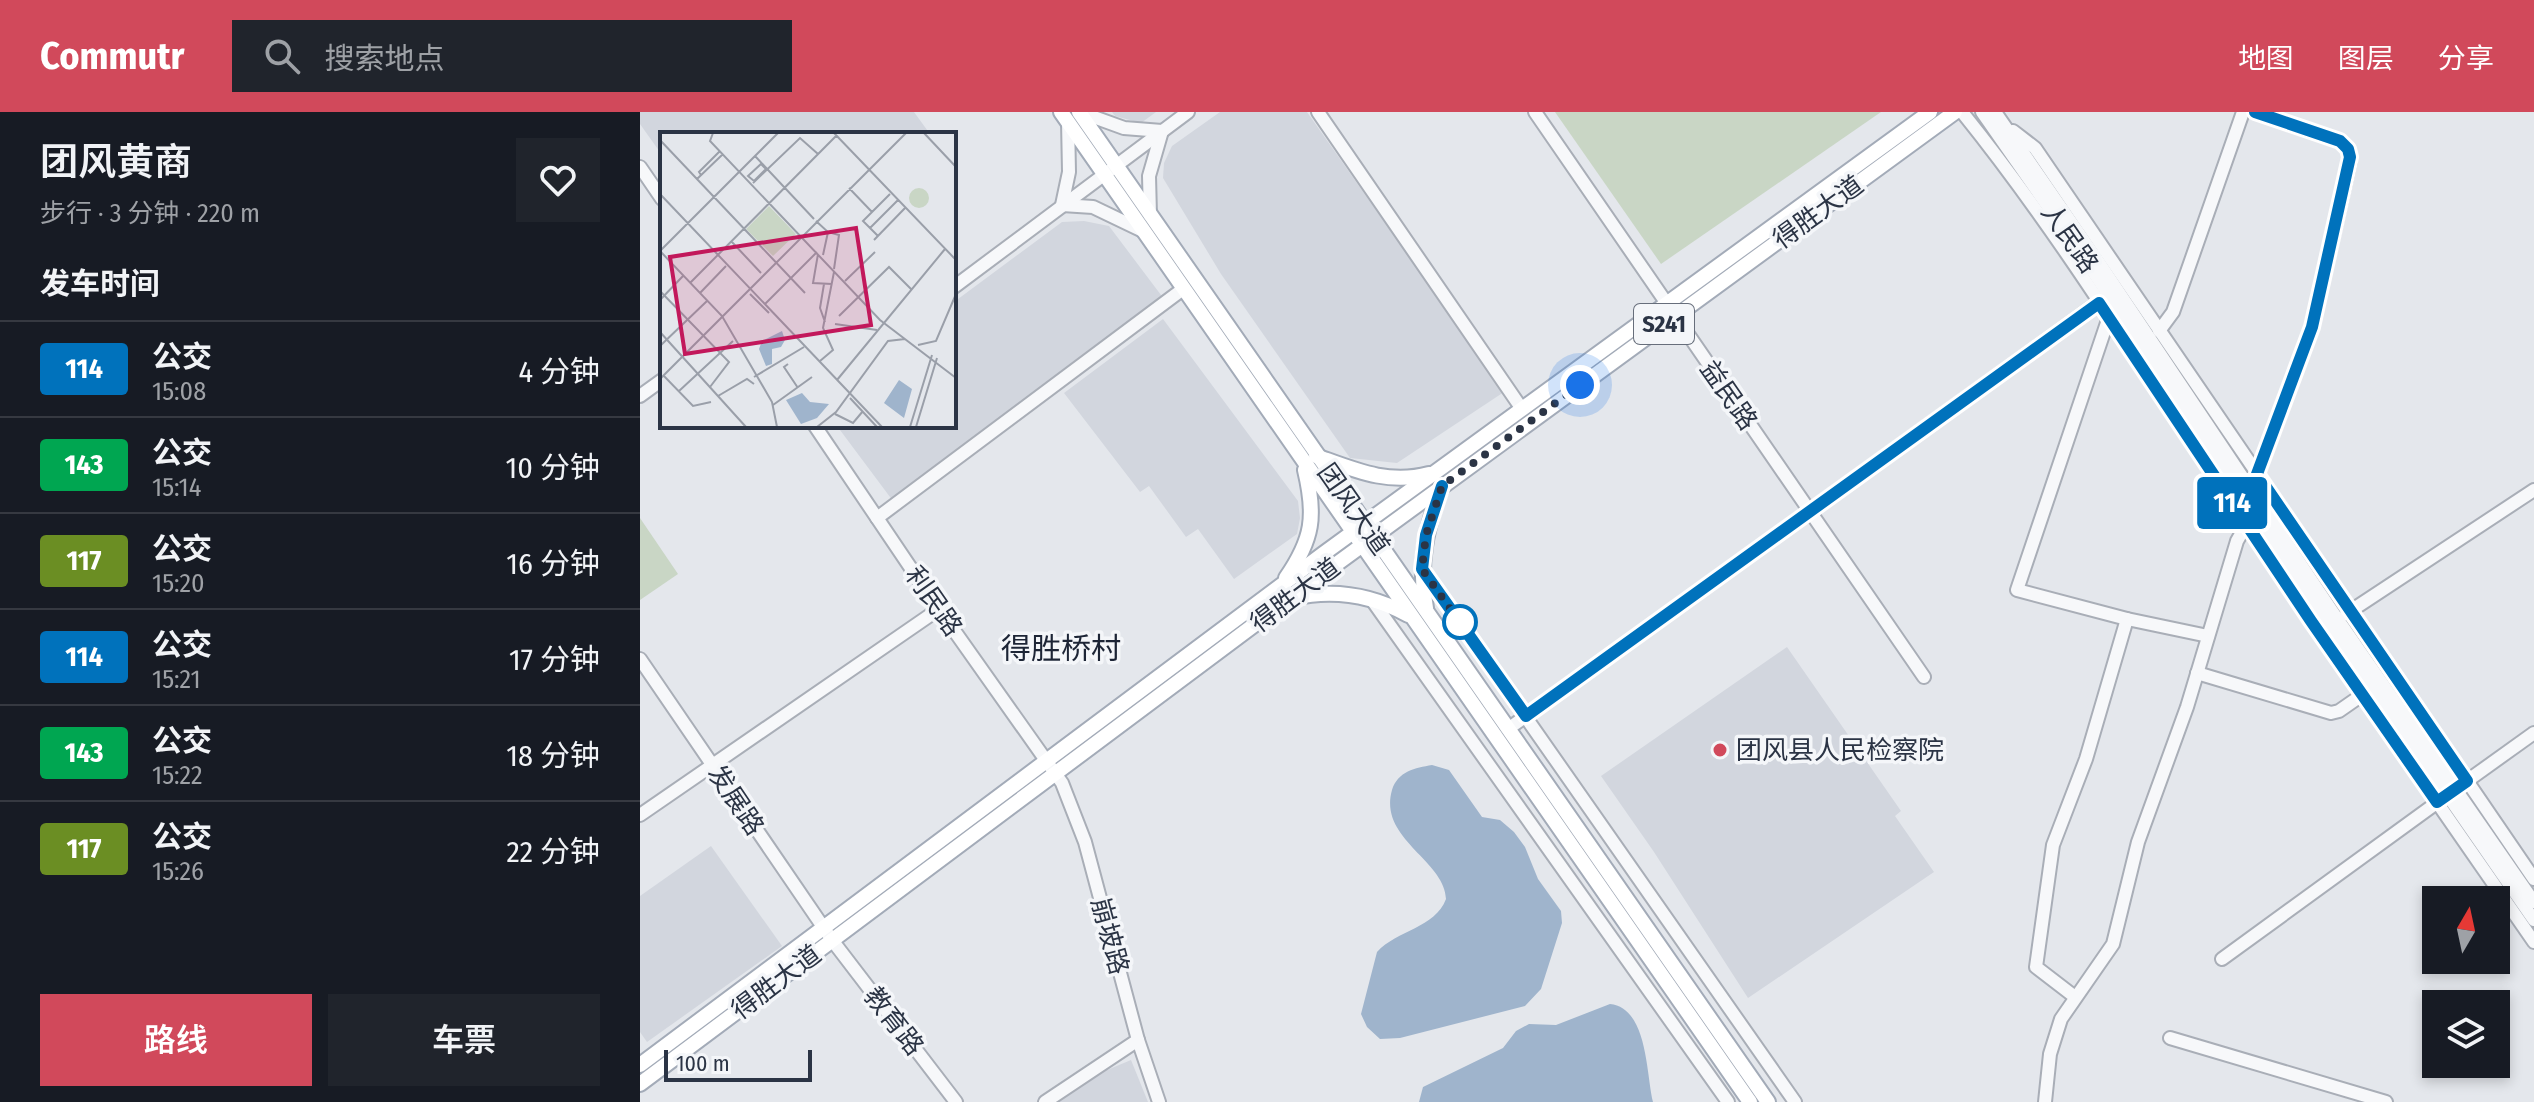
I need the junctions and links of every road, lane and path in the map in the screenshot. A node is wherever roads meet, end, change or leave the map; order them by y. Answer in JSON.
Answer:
{"nodes":[{"id":1,"x":1188,"y":112,"type":"edge"},
{"id":2,"x":1318,"y":112,"type":"edge"},
{"id":3,"x":1535,"y":112,"type":"edge"},
{"id":4,"x":1930,"y":112,"type":"edge"},
{"id":5,"x":1955,"y":112,"type":"edge"},
{"id":6,"x":1962,"y":112,"type":"edge"},
{"id":7,"x":1982,"y":112,"type":"edge"},
{"id":8,"x":2243,"y":112,"type":"edge"},
{"id":9,"x":2255,"y":112,"type":"edge"},
{"id":10,"x":1072,"y":114,"type":"edge"},
{"id":11,"x":1999,"y":118,"type":"edge"},
{"id":12,"x":1162,"y":131,"type":"junction"},
{"id":13,"x":640,"y":167,"type":"edge"},
{"id":14,"x":1110,"y":169,"type":"junction"},
{"id":15,"x":660,"y":196,"type":"edge"},
{"id":16,"x":1062,"y":205,"type":"junction"},
{"id":17,"x":1150,"y":215,"type":"junction"},
{"id":18,"x":1143,"y":231,"type":"junction"},
{"id":19,"x":956,"y":285,"type":"edge"},
{"id":20,"x":1183,"y":289,"type":"junction"},
{"id":21,"x":2107,"y":300,"type":"junction"},
{"id":22,"x":1670,"y":310,"type":"junction"},
{"id":23,"x":2109,"y":318,"type":"junction"},
{"id":24,"x":2159,"y":331,"type":"junction"},
{"id":25,"x":660,"y":381,"type":"edge"},
{"id":26,"x":640,"y":396,"type":"edge"},
{"id":27,"x":1522,"y":409,"type":"junction"},
{"id":28,"x":816,"y":428,"type":"edge"},
{"id":29,"x":1310,"y":459,"type":"junction"},
{"id":30,"x":1437,"y":471,"type":"junction"},
{"id":31,"x":2257,"y":474,"type":"junction"},
{"id":32,"x":1442,"y":486,"type":"junction"},
{"id":33,"x":2251,"y":490,"type":"junction"},
{"id":34,"x":2534,"y":490,"type":"edge"},
{"id":35,"x":1809,"y":512,"type":"junction"},
{"id":36,"x":2253,"y":512,"type":"junction"},
{"id":37,"x":877,"y":518,"type":"junction"},
{"id":38,"x":2246,"y":524,"type":"junction"},
{"id":39,"x":1363,"y":535,"type":"junction"},
{"id":40,"x":1422,"y":569,"type":"junction"},
{"id":41,"x":1284,"y":593,"type":"junction"},
{"id":42,"x":1372,"y":600,"type":"junction"},
{"id":43,"x":939,"y":609,"type":"junction"},
{"id":44,"x":2351,"y":611,"type":"junction"},
{"id":45,"x":1426,"y":613,"type":"junction"},
{"id":46,"x":1411,"y":616,"type":"junction"},
{"id":47,"x":2127,"y":619,"type":"junction"},
{"id":48,"x":2338,"y":620,"type":"junction"},
{"id":49,"x":2208,"y":636,"type":"junction"},
{"id":50,"x":640,"y":659,"type":"edge"},
{"id":51,"x":2197,"y":673,"type":"junction"},
{"id":52,"x":1924,"y":677,"type":"dead end"},
{"id":53,"x":2362,"y":695,"type":"junction"},
{"id":54,"x":1526,"y":716,"type":"junction"},
{"id":55,"x":1508,"y":729,"type":"junction"},
{"id":56,"x":2534,"y":733,"type":"edge"},
{"id":57,"x":712,"y":765,"type":"junction"},
{"id":58,"x":1051,"y":767,"type":"junction"},
{"id":59,"x":2452,"y":792,"type":"junction"},
{"id":60,"x":640,"y":815,"type":"edge"},
{"id":61,"x":2534,"y":879,"type":"edge"},
{"id":62,"x":2534,"y":902,"type":"edge"},
{"id":63,"x":2534,"y":920,"type":"edge"},
{"id":64,"x":828,"y":934,"type":"junction"},
{"id":65,"x":2534,"y":942,"type":"edge"},
{"id":66,"x":2222,"y":959,"type":"dead end"},
{"id":67,"x":2075,"y":997,"type":"junction"},
{"id":68,"x":2170,"y":1038,"type":"dead end"},
{"id":69,"x":1138,"y":1040,"type":"junction"},
{"id":70,"x":640,"y":1065,"type":"edge"},
{"id":71,"x":640,"y":1084,"type":"edge"},
{"id":72,"x":956,"y":1102,"type":"edge"},
{"id":73,"x":1045,"y":1102,"type":"edge"},
{"id":74,"x":1159,"y":1102,"type":"edge"},
{"id":75,"x":1728,"y":1102,"type":"edge"},
{"id":76,"x":1750,"y":1102,"type":"edge"},
{"id":77,"x":1768,"y":1102,"type":"edge"},
{"id":78,"x":1795,"y":1102,"type":"edge"},
{"id":79,"x":2045,"y":1102,"type":"edge"},
{"id":80,"x":2386,"y":1102,"type":"edge"}],
"edges":[{"from":1,"to":12,"type":"street"},
{"from":2,"to":27,"type":"street"},
{"from":3,"to":22,"type":"street","name":"益民路"},
{"from":4,"to":22,"type":"main road","name":"得胜大道","number":"S241"},
{"from":5,"to":22,"type":"main road","name":"得胜大道","number":"S241"},
{"from":6,"to":21,"type":"street"},
{"from":7,"to":21,"type":"street","name":"人民路"},
{"from":8,"to":24,"type":"street"},
{"from":9,"to":31,"type":"street"},
{"from":10,"to":12,"type":"street"},
{"from":10,"to":14,"type":"main road","name":"团风大道"},
{"from":10,"to":16,"type":"street"},
{"from":11,"to":24,"type":"street"},
{"from":11,"to":33,"type":"street","name":"人民路"},
{"from":12,"to":14,"type":"street"},
{"from":12,"to":17,"type":"street"},
{"from":13,"to":15,"type":"street"},
{"from":14,"to":16,"type":"street"},
{"from":14,"to":17,"type":"main road","name":"团风大道"},
{"from":14,"to":18,"type":"main road","name":"团风大道"},
{"from":16,"to":18,"type":"street"},
{"from":16,"to":19,"type":"street"},
{"from":17,"to":29,"type":"main road","name":"团风大道"},
{"from":18,"to":20,"type":"main road","name":"团风大道"},
{"from":20,"to":29,"type":"main road","name":"团风大道"},
{"from":20,"to":37,"type":"street"},
{"from":21,"to":23,"type":"street"},
{"from":21,"to":35,"type":"street"},
{"from":21,"to":36,"type":"street","name":"人民路"},
{"from":22,"to":27,"type":"main road","name":"得胜大道","number":"S241"},
{"from":22,"to":32,"type":"main road","name":"得胜大道","number":"S241"},
{"from":22,"to":35,"type":"street","name":"益民路"},
{"from":23,"to":38,"type":"street"},
{"from":23,"to":47,"type":"street"},
{"from":24,"to":31,"type":"street"},
{"from":25,"to":26,"type":"street"},
{"from":27,"to":30,"type":"main road","name":"得胜大道","number":"S241"},
{"from":28,"to":37,"type":"street","name":"利民路"},
{"from":29,"to":30,"type":"main road"},
{"from":29,"to":39,"type":"main road","name":"团风大道"},
{"from":29,"to":41,"type":"main road"},
{"from":30,"to":39,"type":"main road","name":"得胜大道","number":"S241"},
{"from":31,"to":33,"type":"street"},
{"from":31,"to":44,"type":"street"},
{"from":32,"to":39,"type":"main road","name":"得胜大道","number":"S241"},
{"from":32,"to":40,"type":"main road"},
{"from":33,"to":48,"type":"street","name":"人民路"},
{"from":34,"to":44,"type":"street"},
{"from":35,"to":52,"type":"street","name":"益民路"},
{"from":35,"to":54,"type":"street"},
{"from":36,"to":38,"type":"street"},
{"from":36,"to":59,"type":"street","name":"人民路"},
{"from":37,"to":43,"type":"street","name":"利民路"},
{"from":38,"to":49,"type":"street"},
{"from":38,"to":53,"type":"street"},
{"from":39,"to":41,"type":"main road","name":"得胜大道"},
{"from":39,"to":45,"type":"main road","name":"团风大道"},
{"from":39,"to":46,"type":"main road","name":"团风大道"},
{"from":40,"to":45,"type":"main road"},
{"from":40,"to":54,"type":"street"},
{"from":41,"to":42,"type":"main road"},
{"from":41,"to":58,"type":"main road","name":"得胜大道"},
{"from":42,"to":46,"type":"main road"},
{"from":42,"to":75,"type":"street"},
{"from":43,"to":57,"type":"street"},
{"from":43,"to":58,"type":"street","name":"利民路"},
{"from":44,"to":48,"type":"street"},
{"from":44,"to":59,"type":"street"},
{"from":45,"to":55,"type":"main road","name":"团风大道"},
{"from":46,"to":76,"type":"main road","name":"团风大道"},
{"from":47,"to":49,"type":"street"},
{"from":47,"to":67,"type":"street"},
{"from":48,"to":59,"type":"street","name":"人民路"},
{"from":49,"to":51,"type":"street"},
{"from":50,"to":57,"type":"street","name":"发展路"},
{"from":51,"to":53,"type":"street"},
{"from":51,"to":67,"type":"street"},
{"from":53,"to":59,"type":"street"},
{"from":54,"to":55,"type":"street"},
{"from":54,"to":78,"type":"street"},
{"from":55,"to":77,"type":"main road","name":"团风大道"},
{"from":56,"to":59,"type":"street"},
{"from":57,"to":60,"type":"street"},
{"from":57,"to":64,"type":"street","name":"发展路"},
{"from":58,"to":64,"type":"main road","name":"得胜大道"},
{"from":58,"to":69,"type":"street","name":"崩坡路"},
{"from":59,"to":61,"type":"street"},
{"from":59,"to":62,"type":"street","name":"人民路"},
{"from":59,"to":63,"type":"street","name":"人民路"},
{"from":59,"to":65,"type":"street"},
{"from":59,"to":66,"type":"street"},
{"from":64,"to":70,"type":"main road","name":"得胜大道"},
{"from":64,"to":71,"type":"main road","name":"得胜大道"},
{"from":64,"to":72,"type":"street","name":"教育路"},
{"from":67,"to":79,"type":"street"},
{"from":68,"to":80,"type":"street"},
{"from":69,"to":73,"type":"street"},
{"from":69,"to":74,"type":"street","name":"崩坡路"}]}
